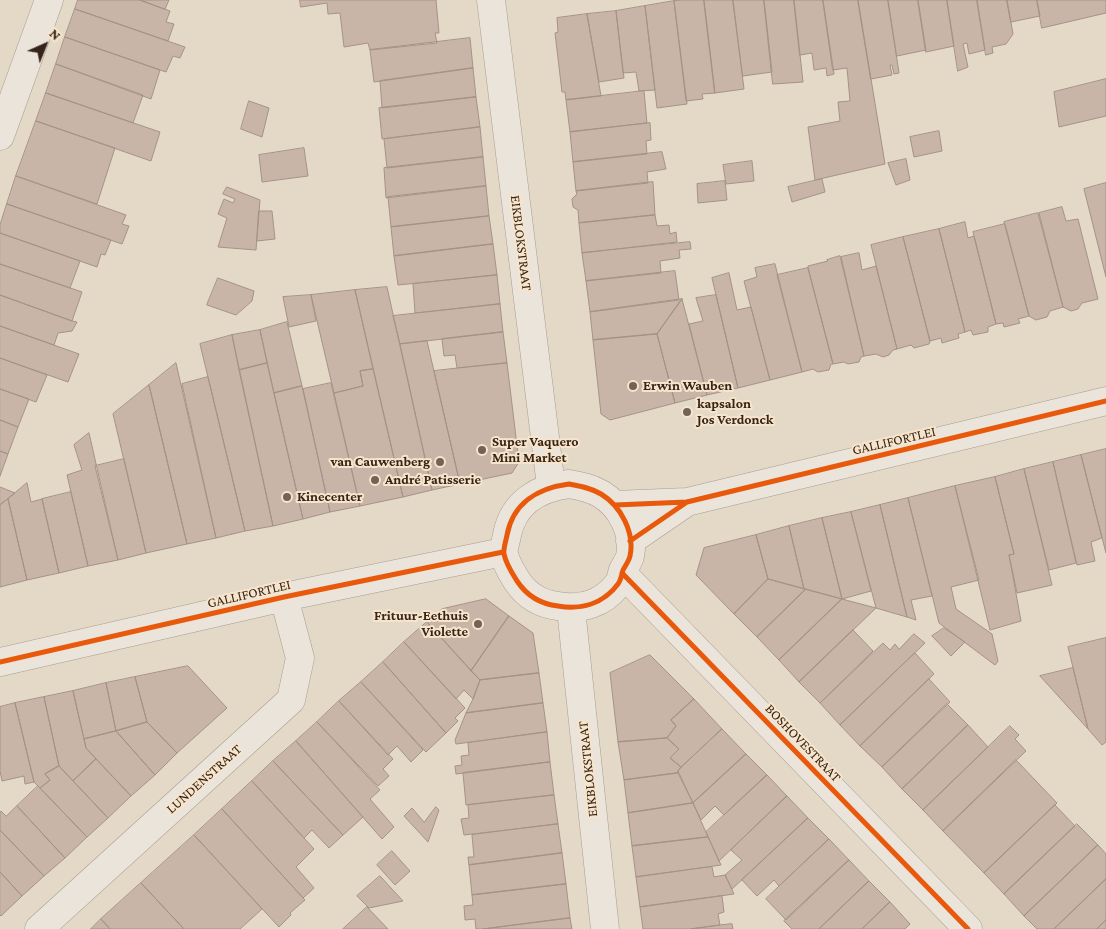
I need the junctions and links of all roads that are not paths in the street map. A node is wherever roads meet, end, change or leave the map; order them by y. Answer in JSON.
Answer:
{"nodes":[{"id":1,"x":49,"y":0,"type":"edge"},
{"id":2,"x":490,"y":0,"type":"edge"},
{"id":3,"x":0,"y":136,"type":"edge"},
{"id":4,"x":1106,"y":401,"type":"edge"},
{"id":5,"x":551,"y":486,"type":"junction"},
{"id":6,"x":686,"y":502,"type":"junction"},
{"id":7,"x":615,"y":505,"type":"junction"},
{"id":8,"x":630,"y":541,"type":"junction"},
{"id":9,"x":504,"y":552,"type":"junction"},
{"id":10,"x":622,"y":573,"type":"junction"},
{"id":11,"x":284,"y":597,"type":"junction"},
{"id":12,"x":571,"y":609,"type":"junction"},
{"id":13,"x":0,"y":662,"type":"edge"},
{"id":14,"x":39,"y":929,"type":"edge"},
{"id":15,"x":605,"y":929,"type":"edge"},
{"id":16,"x":968,"y":929,"type":"edge"}],
"edges":[{"from":1,"to":3,"type":"street"},
{"from":2,"to":5,"type":"street","name":"EIKBLOKSTRAAT"},
{"from":4,"to":6,"type":"street","name":"GALLIFORTLEI"},
{"from":5,"to":7,"type":"street"},
{"from":5,"to":9,"type":"street"},
{"from":6,"to":7,"type":"street","name":"GALLIFORTLEI"},
{"from":6,"to":8,"type":"street","name":"GALLIFORTLEI"},
{"from":7,"to":8,"type":"street"},
{"from":8,"to":10,"type":"street"},
{"from":9,"to":11,"type":"street","name":"GALLIFORTLEI"},
{"from":9,"to":12,"type":"street"},
{"from":10,"to":12,"type":"street"},
{"from":10,"to":16,"type":"street","name":"BOSHOVESTRAAT"},
{"from":11,"to":13,"type":"street","name":"GALLIFORTLEI"},
{"from":11,"to":14,"type":"street","name":"LUNDENSTRAAT"},
{"from":12,"to":15,"type":"street","name":"EIKBLOKSTRAAT"}]}
